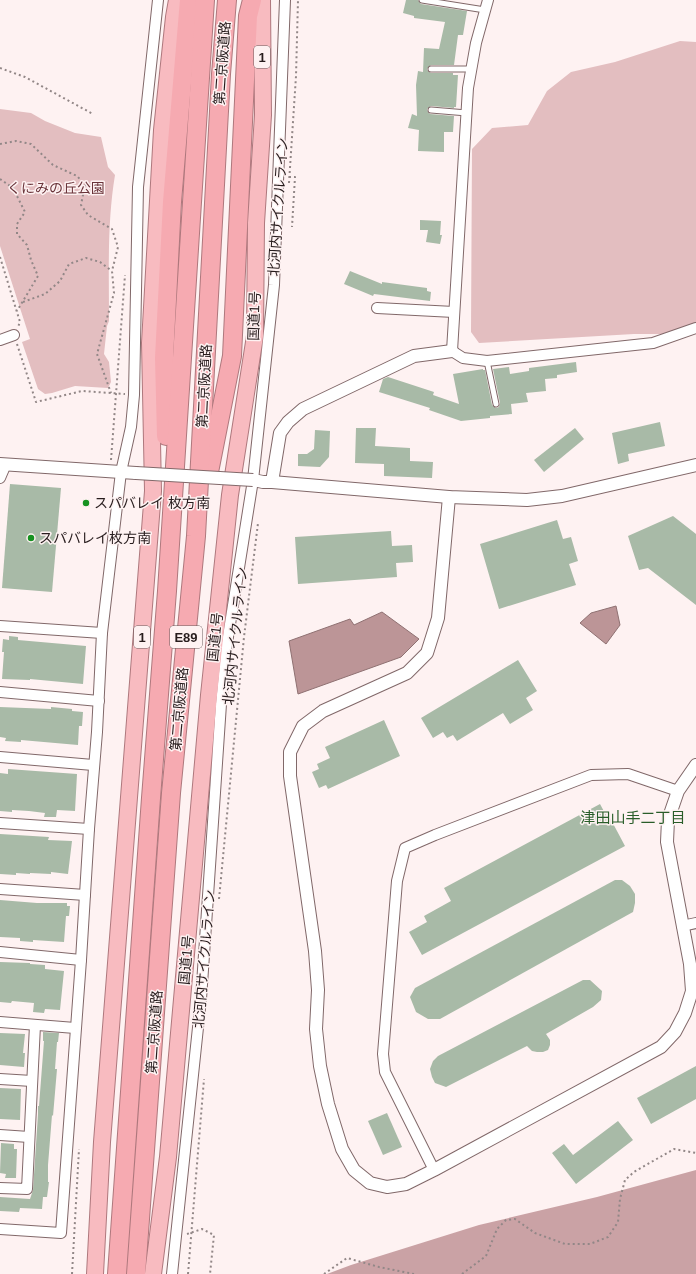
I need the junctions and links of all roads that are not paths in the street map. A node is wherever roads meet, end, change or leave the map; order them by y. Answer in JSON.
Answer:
{"nodes":[{"id":1,"x":158,"y":0,"type":"edge"},
{"id":2,"x":177,"y":0,"type":"edge"},
{"id":3,"x":189,"y":0,"type":"edge"},
{"id":4,"x":205,"y":0,"type":"edge"},
{"id":5,"x":227,"y":0,"type":"edge"},
{"id":6,"x":252,"y":0,"type":"edge"},
{"id":7,"x":262,"y":0,"type":"edge"},
{"id":8,"x":285,"y":0,"type":"edge"},
{"id":9,"x":422,"y":0,"type":"edge"},
{"id":10,"x":487,"y":5,"type":"edge"},
{"id":11,"x":431,"y":69,"type":"dead end"},
{"id":12,"x":471,"y":69,"type":"junction"},
{"id":13,"x":431,"y":110,"type":"dead end"},
{"id":14,"x":467,"y":113,"type":"junction"},
{"id":15,"x":377,"y":308,"type":"dead end"},
{"id":16,"x":454,"y":312,"type":"junction"},
{"id":17,"x":696,"y":328,"type":"edge"},
{"id":18,"x":14,"y":335,"type":"road end"},
{"id":19,"x":0,"y":340,"type":"edge"},
{"id":20,"x":452,"y":351,"type":"junction"},
{"id":21,"x":488,"y":360,"type":"junction"},
{"id":22,"x":496,"y":404,"type":"dead end"},
{"id":23,"x":3,"y":464,"type":"edge"},
{"id":24,"x":696,"y":465,"type":"edge"},
{"id":25,"x":120,"y":472,"type":"junction"},
{"id":26,"x":0,"y":478,"type":"edge"},
{"id":27,"x":253,"y":480,"type":"junction"},
{"id":28,"x":272,"y":482,"type":"junction"},
{"id":29,"x":449,"y":497,"type":"junction"},
{"id":30,"x":196,"y":536,"type":"junction"},
{"id":31,"x":169,"y":552,"type":"junction"},
{"id":32,"x":0,"y":626,"type":"edge"},
{"id":33,"x":102,"y":633,"type":"junction"},
{"id":34,"x":0,"y":692,"type":"edge"},
{"id":35,"x":99,"y":701,"type":"junction"},
{"id":36,"x":0,"y":757,"type":"edge"},
{"id":37,"x":94,"y":765,"type":"junction"},
{"id":38,"x":696,"y":766,"type":"edge"},
{"id":39,"x":678,"y":791,"type":"junction"},
{"id":40,"x":0,"y":823,"type":"edge"},
{"id":41,"x":89,"y":829,"type":"junction"},
{"id":42,"x":0,"y":889,"type":"edge"},
{"id":43,"x":85,"y":895,"type":"junction"},
{"id":44,"x":696,"y":923,"type":"edge"},
{"id":45,"x":682,"y":926,"type":"junction"},
{"id":46,"x":0,"y":952,"type":"edge"},
{"id":47,"x":80,"y":960,"type":"junction"},
{"id":48,"x":0,"y":1022,"type":"edge"},
{"id":49,"x":35,"y":1025,"type":"junction"},
{"id":50,"x":75,"y":1028,"type":"junction"},
{"id":51,"x":0,"y":1079,"type":"edge"},
{"id":52,"x":32,"y":1081,"type":"junction"},
{"id":53,"x":0,"y":1135,"type":"edge"},
{"id":54,"x":29,"y":1137,"type":"junction"},
{"id":55,"x":434,"y":1170,"type":"junction"},
{"id":56,"x":0,"y":1188,"type":"edge"},
{"id":57,"x":0,"y":1229,"type":"edge"},
{"id":58,"x":95,"y":1274,"type":"edge"},
{"id":59,"x":117,"y":1274,"type":"edge"},
{"id":60,"x":136,"y":1274,"type":"edge"},
{"id":61,"x":153,"y":1274,"type":"edge"},
{"id":62,"x":172,"y":1274,"type":"edge"}],
"edges":[{"from":1,"to":25,"type":"street"},
{"from":2,"to":58,"type":"highway","number":"1"},
{"from":3,"to":31,"type":"highway"},
{"from":4,"to":31,"type":"highway","name":"第二京阪道路","number":"E89"},
{"from":5,"to":30,"type":"highway","name":"第二京阪道路","number":"E89"},
{"from":6,"to":30,"type":"highway"},
{"from":7,"to":61,"type":"highway","name":"国道1号","number":"1"},
{"from":8,"to":27,"type":"street"},
{"from":9,"to":10,"type":"lane"},
{"from":10,"to":12,"type":"street"},
{"from":11,"to":12,"type":"lane"},
{"from":12,"to":14,"type":"street"},
{"from":13,"to":14,"type":"lane"},
{"from":14,"to":16,"type":"street"},
{"from":15,"to":16,"type":"street"},
{"from":16,"to":20,"type":"street"},
{"from":17,"to":21,"type":"street"},
{"from":18,"to":19,"type":"street"},
{"from":20,"to":21,"type":"street"},
{"from":20,"to":28,"type":"street"},
{"from":21,"to":22,"type":"lane"},
{"from":23,"to":25,"type":"street"},
{"from":23,"to":26,"type":"street"},
{"from":24,"to":29,"type":"street"},
{"from":25,"to":27,"type":"street","bridge":true},
{"from":25,"to":33,"type":"street"},
{"from":27,"to":28,"type":"street"},
{"from":27,"to":62,"type":"street"},
{"from":28,"to":29,"type":"street"},
{"from":29,"to":55,"type":"street"},
{"from":30,"to":60,"type":"highway","name":"第二京阪道路","number":"E89"},
{"from":31,"to":59,"type":"highway","name":"第二京阪道路","number":"E89"},
{"from":32,"to":33,"type":"street"},
{"from":33,"to":35,"type":"street"},
{"from":34,"to":35,"type":"street"},
{"from":35,"to":37,"type":"street"},
{"from":36,"to":37,"type":"street"},
{"from":37,"to":41,"type":"street"},
{"from":38,"to":39,"type":"street"},
{"from":39,"to":45,"type":"street"},
{"from":39,"to":55,"type":"street"},
{"from":40,"to":41,"type":"street"},
{"from":41,"to":43,"type":"street"},
{"from":42,"to":43,"type":"street"},
{"from":43,"to":47,"type":"street"},
{"from":44,"to":45,"type":"street"},
{"from":45,"to":55,"type":"street"},
{"from":46,"to":47,"type":"street"},
{"from":47,"to":50,"type":"street"},
{"from":48,"to":49,"type":"street"},
{"from":49,"to":50,"type":"street"},
{"from":49,"to":52,"type":"street"},
{"from":50,"to":57,"type":"street"},
{"from":51,"to":52,"type":"street"},
{"from":52,"to":54,"type":"street"},
{"from":53,"to":54,"type":"street"},
{"from":54,"to":56,"type":"street"}]}
